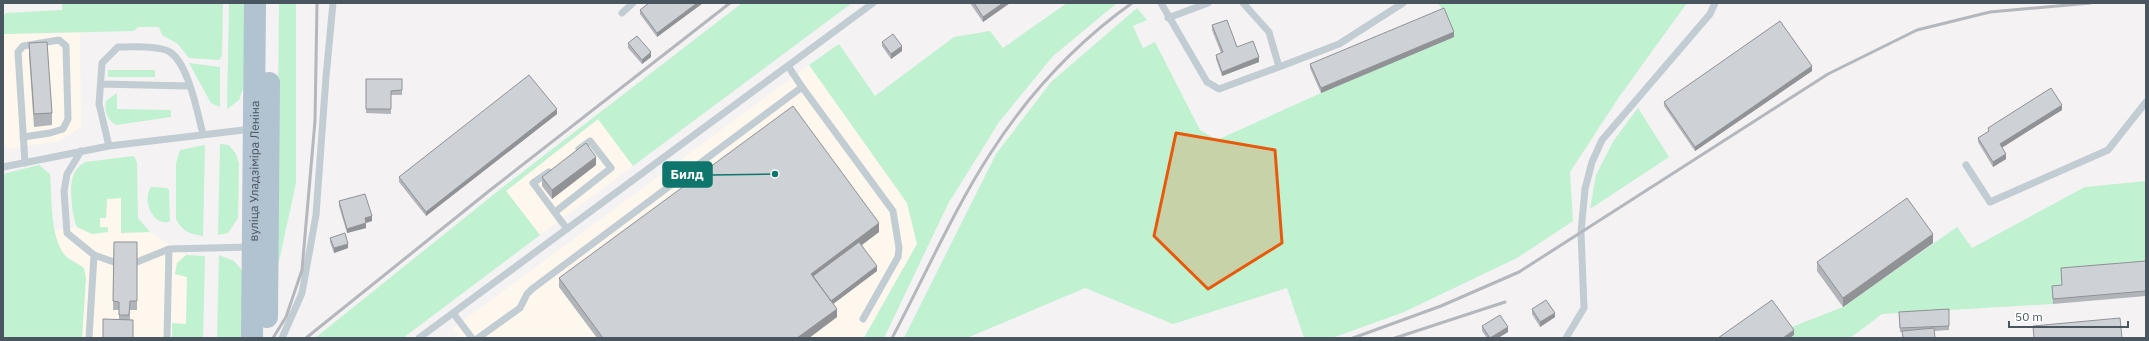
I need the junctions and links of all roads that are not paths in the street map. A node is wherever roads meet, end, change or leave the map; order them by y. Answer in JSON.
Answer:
{"nodes":[{"id":1,"x":255,"y":3,"type":"edge"},
{"id":2,"x":270,"y":3,"type":"edge"},
{"id":3,"x":333,"y":3,"type":"edge"},
{"id":4,"x":632,"y":3,"type":"edge"},
{"id":5,"x":873,"y":3,"type":"edge"},
{"id":6,"x":1161,"y":3,"type":"edge"},
{"id":7,"x":1208,"y":3,"type":"edge"},
{"id":8,"x":1244,"y":3,"type":"edge"},
{"id":9,"x":1404,"y":3,"type":"edge"},
{"id":10,"x":1715,"y":3,"type":"edge"},
{"id":11,"x":622,"y":13,"type":"dead end"},
{"id":12,"x":1168,"y":18,"type":"junction"},
{"id":13,"x":788,"y":66,"type":"junction"},
{"id":14,"x":1279,"y":67,"type":"junction"},
{"id":15,"x":101,"y":84,"type":"junction"},
{"id":16,"x":189,"y":86,"type":"junction"},
{"id":17,"x":802,"y":87,"type":"junction"},
{"id":18,"x":2146,"y":102,"type":"edge"},
{"id":19,"x":261,"y":128,"type":"junction"},
{"id":20,"x":203,"y":134,"type":"junction"},
{"id":21,"x":23,"y":136,"type":"junction"},
{"id":22,"x":109,"y":146,"type":"junction"},
{"id":23,"x":81,"y":151,"type":"junction"},
{"id":24,"x":571,"y":155,"type":"edge"},
{"id":25,"x":25,"y":163,"type":"junction"},
{"id":26,"x":1966,"y":165,"type":"dead end"},
{"id":27,"x":3,"y":167,"type":"edge"},
{"id":28,"x":552,"y":169,"type":"edge"},
{"id":29,"x":555,"y":212,"type":"junction"},
{"id":30,"x":567,"y":229,"type":"junction"},
{"id":31,"x":260,"y":248,"type":"junction"},
{"id":32,"x":169,"y":249,"type":"junction"},
{"id":33,"x":94,"y":255,"type":"junction"},
{"id":34,"x":114,"y":262,"type":"edge"},
{"id":35,"x":137,"y":262,"type":"edge"},
{"id":36,"x":453,"y":313,"type":"junction"},
{"id":37,"x":862,"y":319,"type":"dead end"},
{"id":38,"x":89,"y":338,"type":"edge"},
{"id":39,"x":167,"y":338,"type":"edge"},
{"id":40,"x":252,"y":338,"type":"edge"},
{"id":41,"x":267,"y":338,"type":"edge"},
{"id":42,"x":282,"y":338,"type":"edge"},
{"id":43,"x":419,"y":338,"type":"edge"},
{"id":44,"x":472,"y":338,"type":"edge"},
{"id":45,"x":478,"y":338,"type":"edge"},
{"id":46,"x":1566,"y":338,"type":"edge"}],
"edges":[{"from":1,"to":19,"type":"main road","name":"вуліца Уладзіміра Леніна"},
{"from":2,"to":19,"type":"main road","name":"вуліца Уладзіміра Леніна"},
{"from":3,"to":42,"type":"lane"},
{"from":4,"to":11,"type":"lane"},
{"from":5,"to":13,"type":"lane"},
{"from":6,"to":12,"type":"lane"},
{"from":7,"to":12,"type":"lane"},
{"from":8,"to":14,"type":"lane"},
{"from":9,"to":14,"type":"lane"},
{"from":10,"to":46,"type":"lane"},
{"from":12,"to":14,"type":"lane"},
{"from":13,"to":17,"type":"lane"},
{"from":13,"to":30,"type":"lane"},
{"from":15,"to":16,"type":"lane"},
{"from":15,"to":16,"type":"lane"},
{"from":15,"to":22,"type":"lane"},
{"from":16,"to":20,"type":"lane"},
{"from":17,"to":37,"type":"lane"},
{"from":17,"to":45,"type":"lane"},
{"from":18,"to":26,"type":"lane"},
{"from":19,"to":20,"type":"lane"},
{"from":19,"to":31,"type":"main road","name":"вуліца Уладзіміра Леніна"},
{"from":20,"to":22,"type":"lane"},
{"from":21,"to":21,"type":"lane"},
{"from":21,"to":25,"type":"lane"},
{"from":22,"to":23,"type":"lane"},
{"from":23,"to":25,"type":"lane"},
{"from":23,"to":33,"type":"lane"},
{"from":24,"to":29,"type":"lane"},
{"from":25,"to":27,"type":"lane"},
{"from":28,"to":29,"type":"lane"},
{"from":29,"to":30,"type":"lane"},
{"from":30,"to":36,"type":"lane"},
{"from":31,"to":32,"type":"lane"},
{"from":31,"to":40,"type":"main road","name":"вуліца Уладзіміра Леніна"},
{"from":31,"to":41,"type":"main road","name":"вуліца Уладзіміра Леніна"},
{"from":32,"to":35,"type":"lane"},
{"from":32,"to":39,"type":"lane"},
{"from":33,"to":34,"type":"lane"},
{"from":33,"to":38,"type":"lane"},
{"from":36,"to":43,"type":"lane"},
{"from":36,"to":44,"type":"lane"}]}
